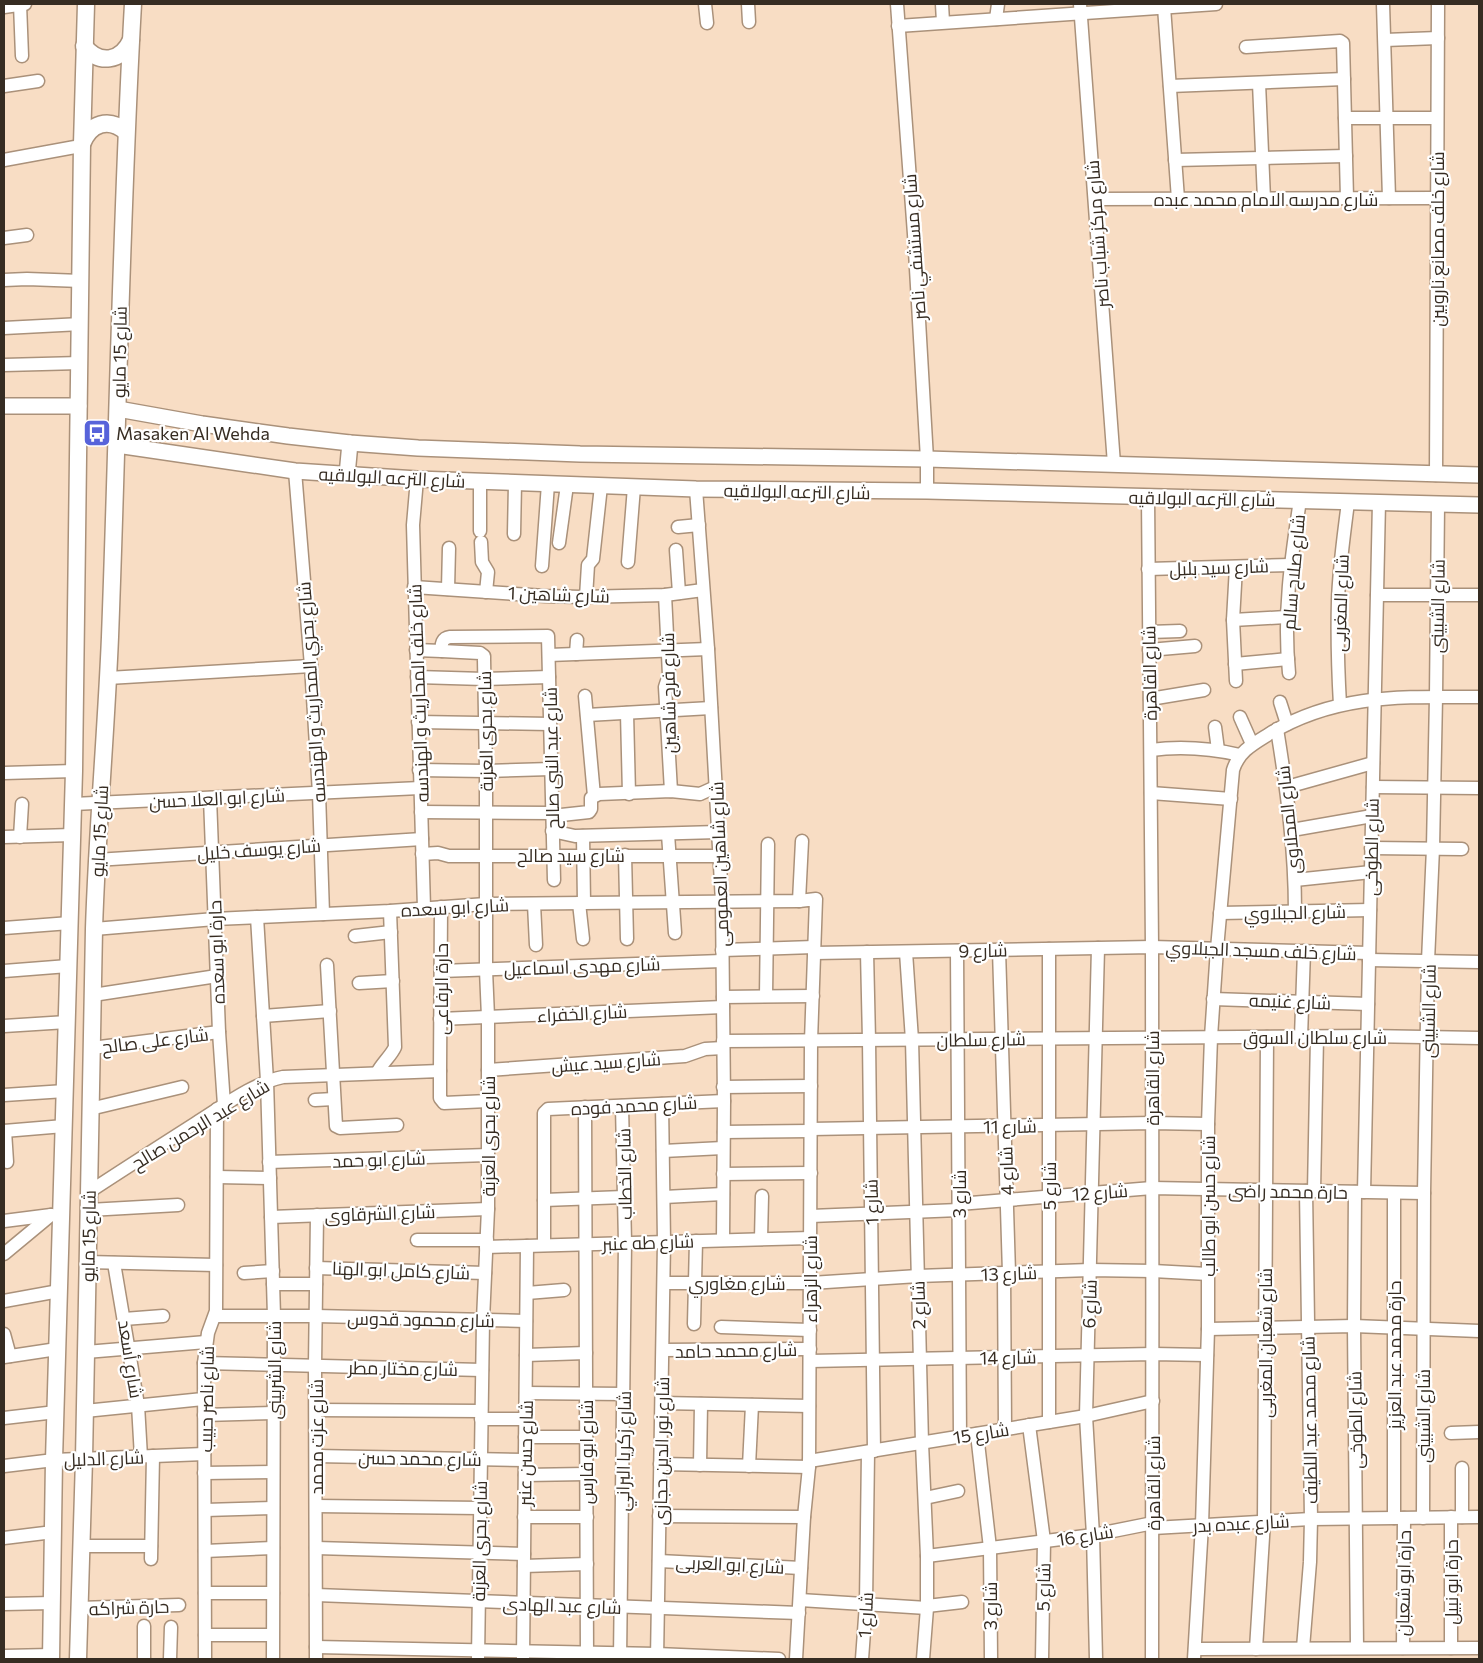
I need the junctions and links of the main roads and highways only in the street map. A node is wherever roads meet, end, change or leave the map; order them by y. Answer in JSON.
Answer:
{"nodes":[{"id":1,"x":86,"y":4,"type":"edge"},
{"id":2,"x":133,"y":4,"type":"edge"},
{"id":3,"x":131,"y":40,"type":"junction"},
{"id":4,"x":84,"y":46,"type":"junction"},
{"id":5,"x":126,"y":132,"type":"junction"},
{"id":6,"x":82,"y":144,"type":"junction"},
{"id":7,"x":51,"y":1657,"type":"edge"},
{"id":8,"x":78,"y":1659,"type":"edge"}],
"edges":[{"from":1,"to":4,"type":"main road","name":"شارع 15 مايو"},
{"from":2,"to":3,"type":"main road","name":"شارع 15 مايو"},
{"from":3,"to":4,"type":"main road"},
{"from":3,"to":5,"type":"main road","name":"شارع 15 مايو"},
{"from":4,"to":6,"type":"main road","name":"شارع 15 مايو"},
{"from":5,"to":6,"type":"main road"},
{"from":5,"to":8,"type":"main road","name":"شارع 15 مايو"},
{"from":6,"to":7,"type":"main road","name":"شارع 15 مايو"}]}
